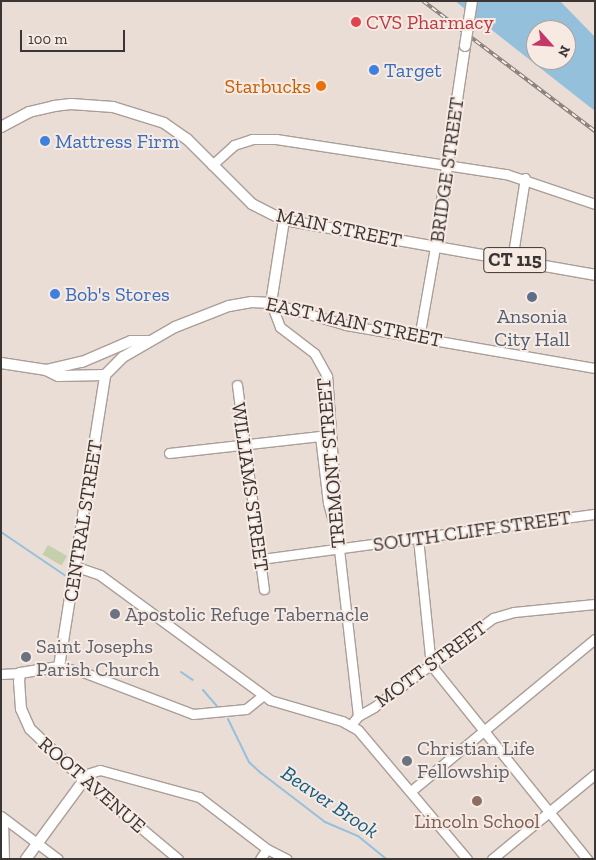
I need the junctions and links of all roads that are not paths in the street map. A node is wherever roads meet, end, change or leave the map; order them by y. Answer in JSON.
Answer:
{"nodes":[{"id":1,"x":472,"y":1,"type":"edge"},
{"id":2,"x":1,"y":127,"type":"edge"},
{"id":3,"x":212,"y":165,"type":"junction"},
{"id":4,"x":447,"y":166,"type":"junction"},
{"id":5,"x":525,"y":178,"type":"junction"},
{"id":6,"x":595,"y":204,"type":"edge"},
{"id":7,"x":284,"y":220,"type":"junction"},
{"id":8,"x":435,"y":247,"type":"junction"},
{"id":9,"x":512,"y":260,"type":"junction"},
{"id":10,"x":595,"y":275,"type":"edge"},
{"id":11,"x":272,"y":303,"type":"junction"},
{"id":12,"x":419,"y":338,"type":"junction"},
{"id":13,"x":149,"y":341,"type":"junction"},
{"id":14,"x":82,"y":362,"type":"junction"},
{"id":15,"x":1,"y":363,"type":"edge"},
{"id":16,"x":595,"y":368,"type":"edge"},
{"id":17,"x":46,"y":370,"type":"junction"},
{"id":18,"x":105,"y":375,"type":"junction"},
{"id":19,"x":237,"y":385,"type":"dead end"},
{"id":20,"x":244,"y":444,"type":"junction"},
{"id":21,"x":169,"y":453,"type":"dead end"},
{"id":22,"x":595,"y":514,"type":"edge"},
{"id":23,"x":418,"y":538,"type":"junction"},
{"id":24,"x":339,"y":550,"type":"junction"},
{"id":25,"x":261,"y":559,"type":"junction"},
{"id":26,"x":77,"y":566,"type":"junction"},
{"id":27,"x":264,"y":589,"type":"dead end"},
{"id":28,"x":594,"y":605,"type":"edge"},
{"id":29,"x":595,"y":638,"type":"edge"},
{"id":30,"x":430,"y":665,"type":"junction"},
{"id":31,"x":59,"y":667,"type":"junction"},
{"id":32,"x":20,"y":673,"type":"junction"},
{"id":33,"x":1,"y":674,"type":"edge"},
{"id":34,"x":262,"y":695,"type":"junction"},
{"id":35,"x":358,"y":716,"type":"junction"},
{"id":36,"x":351,"y":726,"type":"junction"},
{"id":37,"x":481,"y":731,"type":"junction"},
{"id":38,"x":595,"y":774,"type":"edge"},
{"id":39,"x":84,"y":780,"type":"junction"},
{"id":40,"x":411,"y":792,"type":"junction"},
{"id":41,"x":549,"y":813,"type":"junction"},
{"id":42,"x":2,"y":817,"type":"edge"},
{"id":43,"x":38,"y":842,"type":"junction"},
{"id":44,"x":267,"y":849,"type":"junction"},
{"id":45,"x":4,"y":859,"type":"edge"},
{"id":46,"x":26,"y":859,"type":"edge"},
{"id":47,"x":58,"y":859,"type":"edge"},
{"id":48,"x":178,"y":859,"type":"edge"},
{"id":49,"x":260,"y":859,"type":"edge"},
{"id":50,"x":287,"y":859,"type":"edge"},
{"id":51,"x":467,"y":859,"type":"edge"},
{"id":52,"x":492,"y":859,"type":"edge"},
{"id":53,"x":587,"y":859,"type":"edge"}],
"edges":[{"from":1,"to":4,"type":"main road","name":"BRIDGE STREET","bridge":true},
{"from":2,"to":3,"type":"main road","name":"MAIN STREET","number":"CT 115"},
{"from":3,"to":4,"type":"street"},
{"from":3,"to":7,"type":"main road","name":"MAIN STREET","number":"CT 115"},
{"from":4,"to":5,"type":"street"},
{"from":4,"to":8,"type":"main road","name":"BRIDGE STREET"},
{"from":5,"to":6,"type":"street"},
{"from":5,"to":9,"type":"street"},
{"from":7,"to":8,"type":"main road","name":"MAIN STREET","number":"CT 115"},
{"from":7,"to":11,"type":"main road","name":"TREMONT STREET"},
{"from":8,"to":9,"type":"main road","name":"MAIN STREET","number":"CT 115"},
{"from":8,"to":12,"type":"street","name":"BRIDGE STREET"},
{"from":9,"to":10,"type":"main road","name":"MAIN STREET","number":"CT 115"},
{"from":11,"to":12,"type":"street","name":"EAST MAIN STREET"},
{"from":11,"to":13,"type":"main road","name":"EAST MAIN STREET"},
{"from":11,"to":24,"type":"street","name":"TREMONT STREET"},
{"from":12,"to":16,"type":"street","name":"EAST MAIN STREET"},
{"from":13,"to":14,"type":"main road","name":"EAST MAIN STREET"},
{"from":13,"to":18,"type":"main road","name":"EAST MAIN STREET"},
{"from":14,"to":17,"type":"main road","name":"EAST MAIN STREET"},
{"from":14,"to":18,"type":"main road"},
{"from":15,"to":17,"type":"main road"},
{"from":17,"to":18,"type":"main road"},
{"from":18,"to":26,"type":"main road","name":"CENTRAL STREET"},
{"from":19,"to":20,"type":"street","name":"WILLIAMS STREET"},
{"from":20,"to":21,"type":"street"},
{"from":20,"to":24,"type":"street"},
{"from":20,"to":25,"type":"street","name":"WILLIAMS STREET"},
{"from":22,"to":23,"type":"street","name":"SOUTH CLIFF STREET"},
{"from":23,"to":24,"type":"street","name":"SOUTH CLIFF STREET"},
{"from":23,"to":30,"type":"street"},
{"from":24,"to":25,"type":"street","name":"SOUTH CLIFF STREET"},
{"from":24,"to":35,"type":"street","name":"TREMONT STREET"},
{"from":25,"to":27,"type":"street","name":"WILLIAMS STREET"},
{"from":26,"to":31,"type":"main road","name":"CENTRAL STREET"},
{"from":26,"to":34,"type":"street"},
{"from":28,"to":30,"type":"street","name":"MOTT STREET"},
{"from":29,"to":37,"type":"street"},
{"from":30,"to":35,"type":"street","name":"MOTT STREET"},
{"from":30,"to":37,"type":"street"},
{"from":31,"to":32,"type":"main road"},
{"from":31,"to":34,"type":"street"},
{"from":32,"to":33,"type":"street"},
{"from":32,"to":39,"type":"main road","name":"ROOT AVENUE"},
{"from":34,"to":36,"type":"street"},
{"from":35,"to":36,"type":"street"},
{"from":36,"to":40,"type":"street"},
{"from":37,"to":40,"type":"street"},
{"from":37,"to":41,"type":"street"},
{"from":38,"to":41,"type":"street"},
{"from":39,"to":43,"type":"main road"},
{"from":39,"to":44,"type":"street"},
{"from":39,"to":48,"type":"street","name":"ROOT AVENUE"},
{"from":40,"to":51,"type":"street"},
{"from":41,"to":52,"type":"street"},
{"from":41,"to":53,"type":"street"},
{"from":42,"to":43,"type":"street"},
{"from":42,"to":45,"type":"street"},
{"from":43,"to":46,"type":"main road"},
{"from":43,"to":47,"type":"street"},
{"from":44,"to":49,"type":"street"},
{"from":44,"to":50,"type":"street"}]}
